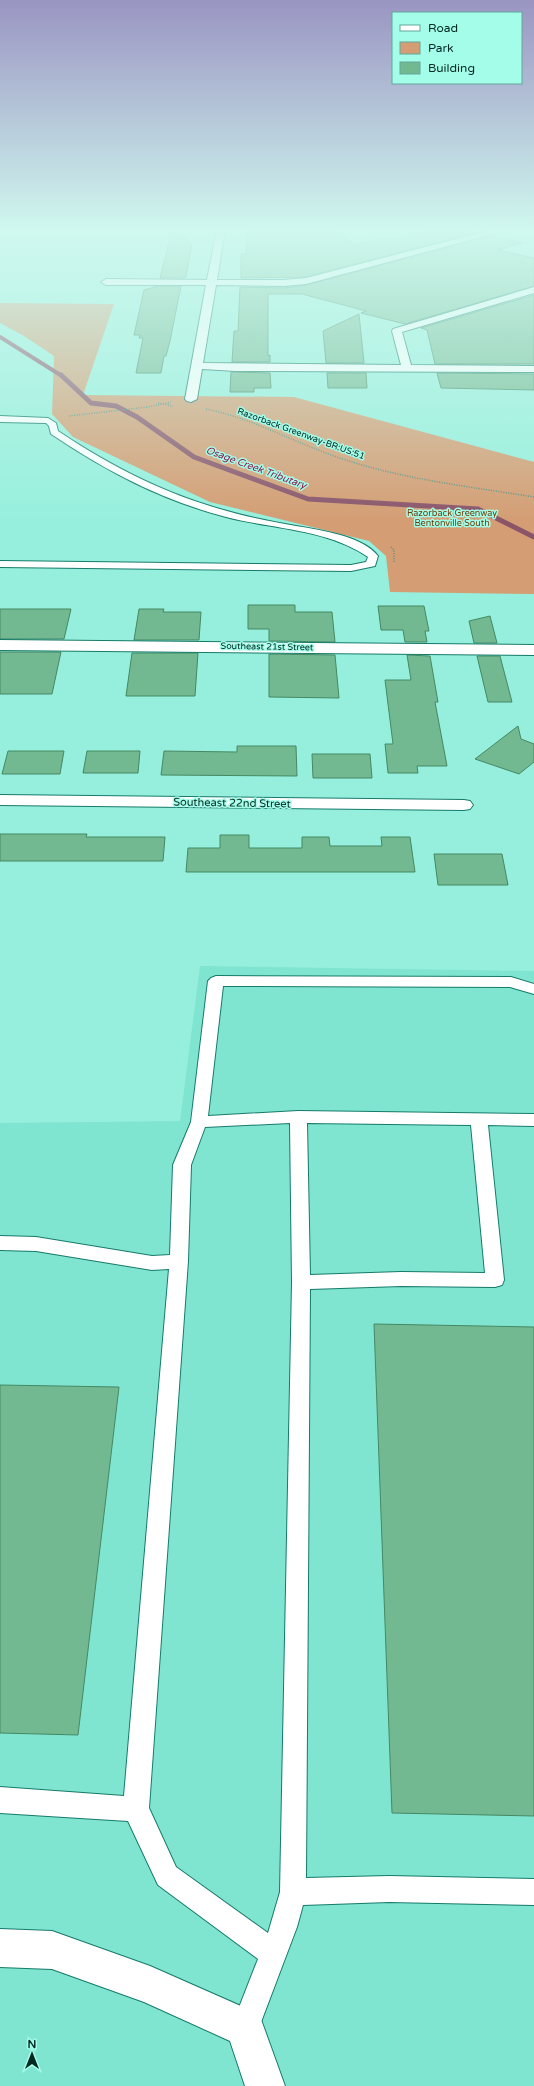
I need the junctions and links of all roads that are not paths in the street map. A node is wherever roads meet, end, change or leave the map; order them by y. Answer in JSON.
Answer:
{"nodes":[{"id":1,"x":204,"y":326,"type":"edge"},
{"id":2,"x":413,"y":326,"type":"edge"},
{"id":3,"x":197,"y":366,"type":"junction"},
{"id":4,"x":407,"y":369,"type":"junction"},
{"id":5,"x":534,"y":369,"type":"edge"},
{"id":6,"x":191,"y":399,"type":"dead end"},
{"id":7,"x":0,"y":419,"type":"edge"},
{"id":8,"x":0,"y":564,"type":"edge"},
{"id":9,"x":0,"y":645,"type":"edge"},
{"id":10,"x":534,"y":650,"type":"edge"},
{"id":11,"x":0,"y":800,"type":"edge"},
{"id":12,"x":464,"y":805,"type":"dead end"},
{"id":13,"x":534,"y":989,"type":"edge"},
{"id":14,"x":298,"y":1117,"type":"junction"},
{"id":15,"x":479,"y":1119,"type":"junction"},
{"id":16,"x":534,"y":1120,"type":"edge"},
{"id":17,"x":199,"y":1122,"type":"junction"},
{"id":18,"x":0,"y":1242,"type":"edge"},
{"id":19,"x":179,"y":1261,"type":"junction"},
{"id":20,"x":301,"y":1282,"type":"junction"},
{"id":21,"x":0,"y":1800,"type":"edge"},
{"id":22,"x":136,"y":1809,"type":"junction"},
{"id":23,"x":293,"y":1892,"type":"junction"},
{"id":24,"x":534,"y":1892,"type":"edge"},
{"id":25,"x":0,"y":1948,"type":"edge"},
{"id":26,"x":274,"y":1954,"type":"junction"},
{"id":27,"x":245,"y":2028,"type":"junction"},
{"id":28,"x":264,"y":2086,"type":"edge"}],
"edges":[{"from":1,"to":3,"type":"street"},
{"from":2,"to":4,"type":"street"},
{"from":3,"to":4,"type":"street"},
{"from":3,"to":6,"type":"street"},
{"from":4,"to":5,"type":"street"},
{"from":7,"to":8,"type":"lane"},
{"from":9,"to":10,"type":"street","name":"Southeast 21st Street"},
{"from":11,"to":12,"type":"street","name":"Southeast 22nd Street"},
{"from":13,"to":17,"type":"lane"},
{"from":14,"to":15,"type":"lane"},
{"from":14,"to":17,"type":"lane"},
{"from":14,"to":20,"type":"lane"},
{"from":15,"to":16,"type":"lane"},
{"from":15,"to":20,"type":"lane"},
{"from":17,"to":19,"type":"lane"},
{"from":18,"to":19,"type":"lane"},
{"from":19,"to":22,"type":"lane"},
{"from":20,"to":23,"type":"lane"},
{"from":21,"to":22,"type":"lane"},
{"from":22,"to":26,"type":"lane"},
{"from":23,"to":24,"type":"lane"},
{"from":23,"to":26,"type":"lane"},
{"from":25,"to":27,"type":"street"},
{"from":26,"to":27,"type":"lane"},
{"from":27,"to":28,"type":"street"}]}
